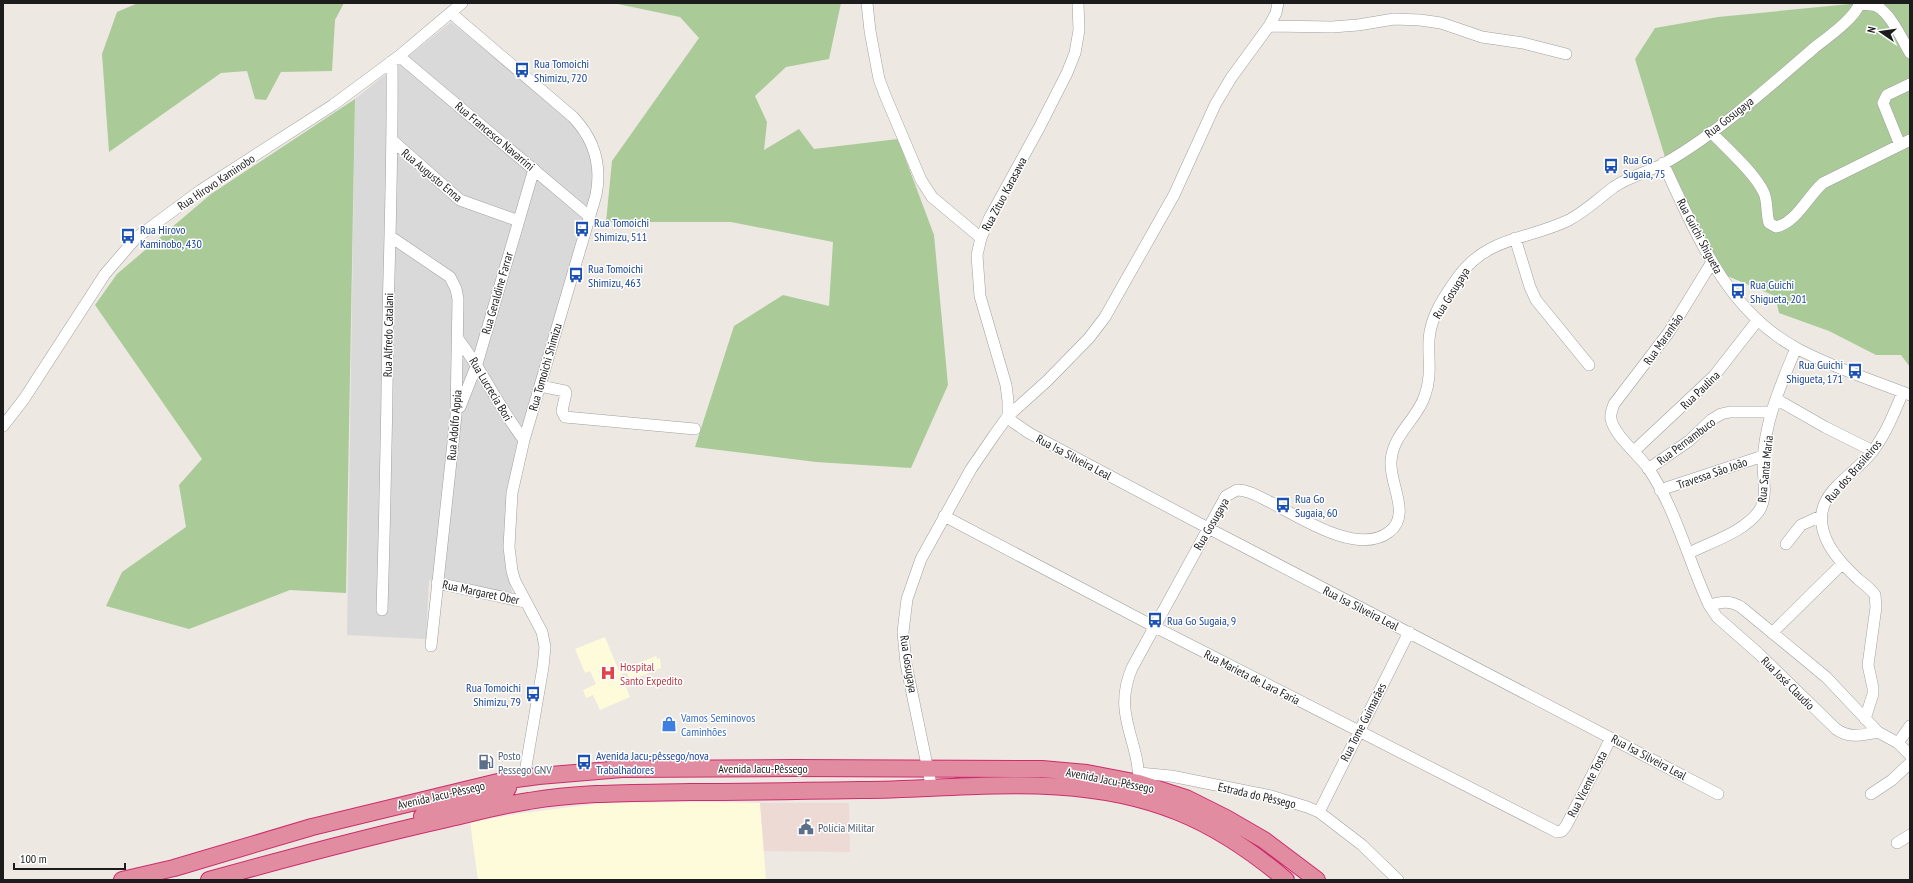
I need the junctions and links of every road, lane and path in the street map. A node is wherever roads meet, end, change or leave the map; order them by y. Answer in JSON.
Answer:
{"nodes":[{"id":1,"x":462,"y":3,"type":"edge"},
{"id":2,"x":868,"y":3,"type":"edge"},
{"id":3,"x":1078,"y":3,"type":"edge"},
{"id":4,"x":1278,"y":3,"type":"edge"},
{"id":5,"x":1860,"y":4,"type":"edge"},
{"id":6,"x":451,"y":13,"type":"junction"},
{"id":7,"x":1269,"y":26,"type":"junction"},
{"id":8,"x":1910,"y":53,"type":"edge"},
{"id":9,"x":1566,"y":54,"type":"dead end"},
{"id":10,"x":395,"y":58,"type":"junction"},
{"id":11,"x":1910,"y":84,"type":"edge"},
{"id":12,"x":1711,"y":132,"type":"junction"},
{"id":13,"x":393,"y":141,"type":"junction"},
{"id":14,"x":1905,"y":143,"type":"edge"},
{"id":15,"x":1663,"y":163,"type":"junction"},
{"id":16,"x":534,"y":169,"type":"junction"},
{"id":17,"x":590,"y":217,"type":"junction"},
{"id":18,"x":519,"y":221,"type":"junction"},
{"id":19,"x":391,"y":237,"type":"junction"},
{"id":20,"x":981,"y":238,"type":"junction"},
{"id":21,"x":1515,"y":238,"type":"junction"},
{"id":22,"x":1712,"y":262,"type":"junction"},
{"id":23,"x":1757,"y":321,"type":"junction"},
{"id":24,"x":458,"y":339,"type":"junction"},
{"id":25,"x":1796,"y":348,"type":"junction"},
{"id":26,"x":477,"y":364,"type":"junction"},
{"id":27,"x":1589,"y":365,"type":"dead end"},
{"id":28,"x":540,"y":386,"type":"junction"},
{"id":29,"x":1906,"y":393,"type":"edge"},
{"id":30,"x":1776,"y":399,"type":"junction"},
{"id":31,"x":1772,"y":412,"type":"junction"},
{"id":32,"x":1610,"y":414,"type":"joint"},
{"id":33,"x":456,"y":415,"type":"junction"},
{"id":34,"x":1008,"y":416,"type":"junction"},
{"id":35,"x":3,"y":426,"type":"edge"},
{"id":36,"x":695,"y":429,"type":"dead end"},
{"id":37,"x":524,"y":440,"type":"junction"},
{"id":38,"x":1634,"y":450,"type":"junction"},
{"id":39,"x":1873,"y":451,"type":"junction"},
{"id":40,"x":1763,"y":456,"type":"junction"},
{"id":41,"x":1648,"y":469,"type":"junction"},
{"id":42,"x":1660,"y":490,"type":"junction"},
{"id":43,"x":944,"y":516,"type":"junction"},
{"id":44,"x":1820,"y":516,"type":"junction"},
{"id":45,"x":1208,"y":528,"type":"junction"},
{"id":46,"x":1786,"y":544,"type":"dead end"},
{"id":47,"x":1689,"y":553,"type":"junction"},
{"id":48,"x":1842,"y":564,"type":"junction"},
{"id":49,"x":437,"y":583,"type":"junction"},
{"id":50,"x":525,"y":602,"type":"junction"},
{"id":51,"x":1709,"y":605,"type":"junction"},
{"id":52,"x":382,"y":610,"type":"dead end"},
{"id":53,"x":1155,"y":627,"type":"junction"},
{"id":54,"x":1409,"y":632,"type":"junction"},
{"id":55,"x":1772,"y":633,"type":"junction"},
{"id":56,"x":431,"y":646,"type":"dead end"},
{"id":57,"x":1865,"y":719,"type":"junction"},
{"id":58,"x":1910,"y":726,"type":"edge"},
{"id":59,"x":1359,"y":731,"type":"junction"},
{"id":60,"x":1878,"y":732,"type":"junction"},
{"id":61,"x":1611,"y":738,"type":"junction"},
{"id":62,"x":1898,"y":743,"type":"junction"},
{"id":63,"x":1910,"y":755,"type":"edge"},
{"id":64,"x":1910,"y":763,"type":"edge"},
{"id":65,"x":651,"y":769,"type":"junction"},
{"id":66,"x":929,"y":769,"type":"junction"},
{"id":67,"x":1020,"y":769,"type":"junction"},
{"id":68,"x":524,"y":778,"type":"junction"},
{"id":69,"x":1139,"y":778,"type":"junction"},
{"id":70,"x":502,"y":781,"type":"junction"},
{"id":71,"x":953,"y":788,"type":"junction"},
{"id":72,"x":932,"y":789,"type":"junction"},
{"id":73,"x":821,"y":791,"type":"junction"},
{"id":74,"x":1718,"y":794,"type":"dead end"},
{"id":75,"x":1871,"y":794,"type":"dead end"},
{"id":76,"x":554,"y":796,"type":"junction"},
{"id":77,"x":1319,"y":812,"type":"junction"},
{"id":78,"x":422,"y":816,"type":"junction"},
{"id":79,"x":1562,"y":831,"type":"joint"},
{"id":80,"x":381,"y":834,"type":"junction"},
{"id":81,"x":1910,"y":835,"type":"edge"},
{"id":82,"x":1897,"y":842,"type":"dead end"},
{"id":83,"x":122,"y":880,"type":"edge"},
{"id":84,"x":209,"y":880,"type":"edge"},
{"id":85,"x":1286,"y":880,"type":"edge"},
{"id":86,"x":1317,"y":880,"type":"edge"},
{"id":87,"x":1398,"y":880,"type":"edge"}],
"edges":[{"from":1,"to":6,"type":"street","name":"Rua Hirovo Kaminobo"},
{"from":2,"to":20,"type":"street"},
{"from":3,"to":20,"type":"street","name":"Rua Zituo Karasawa"},
{"from":4,"to":7,"type":"street","name":"Rua Gosugaya"},
{"from":5,"to":8,"type":"street"},
{"from":5,"to":12,"type":"street","name":"Rua Gosugaya"},
{"from":6,"to":10,"type":"street","name":"Rua Hirovo Kaminobo"},
{"from":6,"to":17,"type":"street","name":"Rua Tomoichi Shimizu"},
{"from":7,"to":9,"type":"street"},
{"from":7,"to":34,"type":"street","name":"Rua Gosugaya"},
{"from":10,"to":13,"type":"street","name":"Rua Alfredo Catalani"},
{"from":10,"to":16,"type":"street","name":"Rua Francesco Navarrini"},
{"from":10,"to":35,"type":"street","name":"Rua Hirovo Kaminobo"},
{"from":11,"to":14,"type":"street"},
{"from":12,"to":14,"type":"street"},
{"from":12,"to":15,"type":"street","name":"Rua Gosugaya"},
{"from":13,"to":18,"type":"street","name":"Rua Augusto Enna"},
{"from":13,"to":19,"type":"street","name":"Rua Alfredo Catalani"},
{"from":15,"to":21,"type":"street","name":"Rua Gosugaya"},
{"from":15,"to":22,"type":"street","name":"Rua Guichi Shigueta"},
{"from":16,"to":17,"type":"street","name":"Rua Francesco Navarrini"},
{"from":16,"to":18,"type":"street","name":"Rua Geraldine Farrar"},
{"from":17,"to":28,"type":"street","name":"Rua Tomoichi Shimizu"},
{"from":18,"to":26,"type":"street","name":"Rua Geraldine Farrar"},
{"from":19,"to":24,"type":"street","name":"Rua Adolfo Appia"},
{"from":19,"to":52,"type":"street","name":"Rua Alfredo Catalani"},
{"from":20,"to":34,"type":"street","name":"Rua Zituo Karasawa"},
{"from":21,"to":27,"type":"street"},
{"from":21,"to":45,"type":"street","name":"Rua Gosugaya"},
{"from":22,"to":23,"type":"street","name":"Rua Guichi Shigueta"},
{"from":22,"to":32,"type":"street","name":"Rua Maranhão"},
{"from":23,"to":25,"type":"street","name":"Rua Guichi Shigueta"},
{"from":23,"to":38,"type":"street","name":"Rua Paulina"},
{"from":24,"to":26,"type":"street","name":"Rua Lucrecia Bori"},
{"from":24,"to":33,"type":"street","name":"Rua Adolfo Appia"},
{"from":25,"to":29,"type":"street","name":"Rua Guichi Shigueta"},
{"from":25,"to":30,"type":"street","name":"Rua Santa Maria"},
{"from":26,"to":33,"type":"street","name":"Rua Geraldine Farrar"},
{"from":26,"to":37,"type":"street","name":"Rua Lucrecia Bori"},
{"from":28,"to":36,"type":"street"},
{"from":28,"to":37,"type":"street","name":"Rua Tomoichi Shimizu"},
{"from":29,"to":39,"type":"street","name":"Rua dos Brasileiros"},
{"from":30,"to":31,"type":"street","name":"Rua Santa Maria"},
{"from":30,"to":39,"type":"street"},
{"from":31,"to":40,"type":"street","name":"Rua Santa Maria"},
{"from":31,"to":41,"type":"street","name":"Rua Pernambuco"},
{"from":32,"to":38,"type":"street","name":"Rua José Claudio"},
{"from":33,"to":49,"type":"street","name":"Rua Adolfo Appia"},
{"from":34,"to":43,"type":"street","name":"Rua Gosugaya"},
{"from":34,"to":45,"type":"street","name":"Rua Isa Silveira Leal"},
{"from":37,"to":50,"type":"street","name":"Rua Tomoichi Shimizu"},
{"from":38,"to":41,"type":"street","name":"Rua José Claudio"},
{"from":39,"to":44,"type":"street","name":"Rua dos Brasileiros"},
{"from":40,"to":42,"type":"street","name":"Travessa São João"},
{"from":40,"to":47,"type":"street","name":"Rua Santa Maria"},
{"from":41,"to":42,"type":"street","name":"Rua José Claudio"},
{"from":42,"to":47,"type":"street","name":"Rua José Claudio"},
{"from":43,"to":53,"type":"street","name":"Rua Marieta de Lara Faria"},
{"from":43,"to":66,"type":"street","name":"Rua Gosugaya"},
{"from":44,"to":46,"type":"street"},
{"from":44,"to":48,"type":"street","name":"Rua dos Brasileiros"},
{"from":45,"to":53,"type":"street","name":"Rua Gosugaya"},
{"from":45,"to":54,"type":"street","name":"Rua Isa Silveira Leal"},
{"from":47,"to":51,"type":"street","name":"Rua José Claudio"},
{"from":48,"to":55,"type":"street"},
{"from":48,"to":57,"type":"street","name":"Rua dos Brasileiros"},
{"from":49,"to":50,"type":"street","name":"Rua Margaret Ober"},
{"from":49,"to":56,"type":"street","name":"Rua Adolfo Appia"},
{"from":50,"to":68,"type":"street","name":"Rua Tomoichi Shimizu"},
{"from":51,"to":55,"type":"street"},
{"from":51,"to":60,"type":"street","name":"Rua José Claudio"},
{"from":53,"to":59,"type":"street","name":"Rua Marieta de Lara Faria"},
{"from":53,"to":69,"type":"street","name":"Rua Gosugaya"},
{"from":54,"to":59,"type":"street","name":"Rua Tome Guimarães"},
{"from":54,"to":61,"type":"street","name":"Rua Isa Silveira Leal"},
{"from":55,"to":57,"type":"street"},
{"from":57,"to":60,"type":"street"},
{"from":58,"to":62,"type":"street"},
{"from":59,"to":77,"type":"street","name":"Rua Tome Guimarães"},
{"from":59,"to":79,"type":"street","name":"Rua Marieta de Lara Faria"},
{"from":60,"to":62,"type":"street"},
{"from":61,"to":74,"type":"street","name":"Rua Isa Silveira Leal"},
{"from":61,"to":79,"type":"street","name":"Rua Vicente Tosta"},
{"from":62,"to":63,"type":"street"},
{"from":64,"to":75,"type":"street"},
{"from":65,"to":66,"type":"highway","name":"Avenida Jacu-Pêssego"},
{"from":65,"to":68,"type":"highway","name":"Avenida Jacu-Pêssego"},
{"from":65,"to":76,"type":"highway"},
{"from":66,"to":67,"type":"highway","name":"Avenida Jacu-Pêssego"},
{"from":66,"to":72,"type":"street","name":"Rua Gosugaya"},
{"from":66,"to":73,"type":"highway"},
{"from":67,"to":69,"type":"highway","name":"Avenida Jacu-Pêssego"},
{"from":67,"to":71,"type":"highway"},
{"from":68,"to":70,"type":"highway","name":"Avenida Jacu-Pêssego"},
{"from":68,"to":76,"type":"highway"},
{"from":68,"to":78,"type":"highway"},
{"from":69,"to":77,"type":"street","name":"Estrada do Pêssego"},
{"from":69,"to":86,"type":"highway","name":"Avenida Jacu-Pêssego"},
{"from":70,"to":78,"type":"highway"},
{"from":70,"to":83,"type":"highway","name":"Avenida Jacu-Pêssego"},
{"from":71,"to":72,"type":"highway","name":"Avenida Jacu-Pêssego"},
{"from":71,"to":85,"type":"highway","name":"Avenida Jacu-Pêssego"},
{"from":72,"to":73,"type":"highway","name":"Avenida Jacu-Pêssego"},
{"from":73,"to":76,"type":"highway","name":"Avenida Jacu-Pêssego"},
{"from":76,"to":80,"type":"highway","name":"Avenida Jacu-Pêssego"},
{"from":77,"to":87,"type":"street","name":"Estrada do Pêssego"},
{"from":78,"to":80,"type":"highway"},
{"from":80,"to":84,"type":"highway","name":"Avenida Jacu-Pêssego"},
{"from":81,"to":82,"type":"street"}]}
